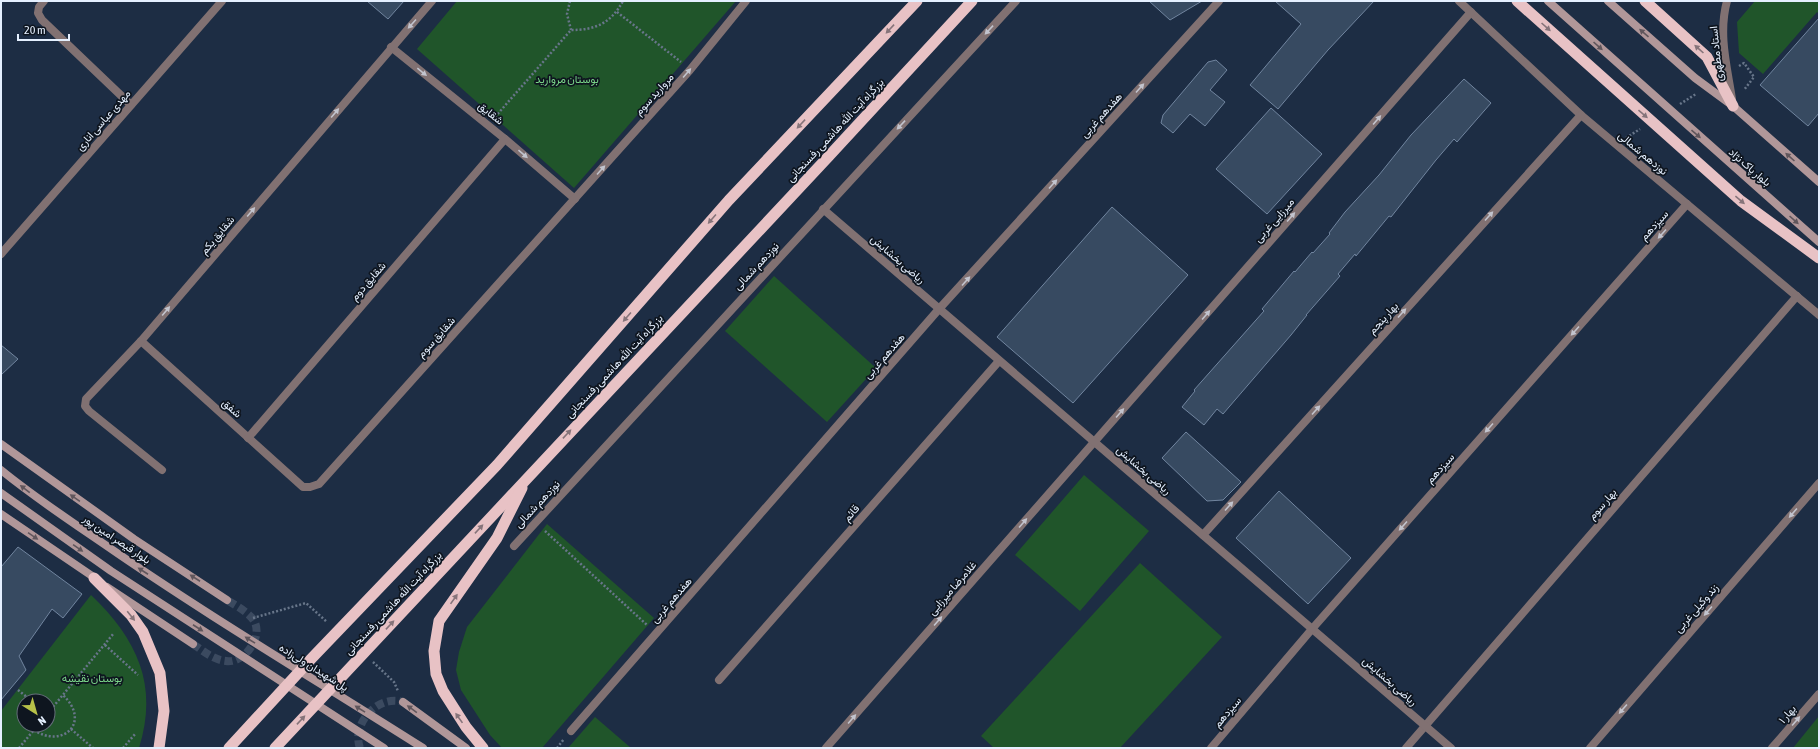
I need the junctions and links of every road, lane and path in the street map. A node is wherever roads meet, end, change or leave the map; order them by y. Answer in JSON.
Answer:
{"nodes":[{"id":1,"x":44,"y":1,"type":"edge"},
{"id":2,"x":222,"y":1,"type":"edge"},
{"id":3,"x":432,"y":1,"type":"edge"},
{"id":4,"x":570,"y":1,"type":"edge"},
{"id":5,"x":623,"y":1,"type":"edge"},
{"id":6,"x":746,"y":1,"type":"edge"},
{"id":7,"x":917,"y":1,"type":"edge"},
{"id":8,"x":972,"y":1,"type":"edge"},
{"id":9,"x":1016,"y":1,"type":"edge"},
{"id":10,"x":1219,"y":1,"type":"edge"},
{"id":11,"x":1459,"y":1,"type":"edge"},
{"id":12,"x":1517,"y":1,"type":"edge"},
{"id":13,"x":1548,"y":1,"type":"edge"},
{"id":14,"x":1608,"y":1,"type":"edge"},
{"id":15,"x":1645,"y":1,"type":"edge"},
{"id":16,"x":1727,"y":1,"type":"edge"},
{"id":17,"x":617,"y":12,"type":"junction"},
{"id":18,"x":1471,"y":12,"type":"junction"},
{"id":19,"x":571,"y":30,"type":"junction"},
{"id":20,"x":391,"y":48,"type":"junction"},
{"id":21,"x":1738,"y":67,"type":"dead end"},
{"id":22,"x":690,"y":70,"type":"junction"},
{"id":23,"x":1754,"y":77,"type":"dead end"},
{"id":24,"x":1699,"y":92,"type":"dead end"},
{"id":25,"x":131,"y":105,"type":"junction"},
{"id":26,"x":1733,"y":106,"type":"junction"},
{"id":27,"x":1670,"y":108,"type":"junction"},
{"id":28,"x":1581,"y":115,"type":"junction"},
{"id":29,"x":495,"y":118,"type":"dead end"},
{"id":30,"x":1641,"y":128,"type":"dead end"},
{"id":31,"x":506,"y":139,"type":"junction"},
{"id":32,"x":1622,"y":140,"type":"dead end"},
{"id":33,"x":1819,"y":182,"type":"edge"},
{"id":34,"x":575,"y":199,"type":"junction"},
{"id":35,"x":1687,"y":204,"type":"junction"},
{"id":36,"x":823,"y":210,"type":"junction"},
{"id":37,"x":1819,"y":242,"type":"edge"},
{"id":38,"x":1,"y":254,"type":"edge"},
{"id":39,"x":1819,"y":258,"type":"edge"},
{"id":40,"x":1797,"y":296,"type":"junction"},
{"id":41,"x":939,"y":309,"type":"junction"},
{"id":42,"x":1819,"y":315,"type":"edge"},
{"id":43,"x":141,"y":341,"type":"junction"},
{"id":44,"x":999,"y":361,"type":"junction"},
{"id":45,"x":248,"y":438,"type":"junction"},
{"id":46,"x":1094,"y":442,"type":"junction"},
{"id":47,"x":1,"y":444,"type":"edge"},
{"id":48,"x":1,"y":470,"type":"edge"},
{"id":49,"x":162,"y":470,"type":"dead end"},
{"id":50,"x":528,"y":476,"type":"junction"},
{"id":51,"x":1819,"y":483,"type":"edge"},
{"id":52,"x":310,"y":487,"type":"joint"},
{"id":53,"x":1,"y":493,"type":"edge"},
{"id":54,"x":1,"y":514,"type":"edge"},
{"id":55,"x":536,"y":522,"type":"junction"},
{"id":56,"x":1203,"y":535,"type":"junction"},
{"id":57,"x":514,"y":546,"type":"dead end"},
{"id":58,"x":94,"y":578,"type":"junction"},
{"id":59,"x":227,"y":600,"type":"tunnel mouth"},
{"id":60,"x":253,"y":618,"type":"dead end"},
{"id":61,"x":223,"y":623,"type":"joint"},
{"id":62,"x":330,"y":624,"type":"dead end"},
{"id":63,"x":1312,"y":629,"type":"junction"},
{"id":64,"x":657,"y":633,"type":"junction"},
{"id":65,"x":114,"y":634,"type":"dead end"},
{"id":66,"x":193,"y":644,"type":"tunnel mouth"},
{"id":67,"x":105,"y":645,"type":"junction"},
{"id":68,"x":371,"y":661,"type":"dead end"},
{"id":69,"x":138,"y":675,"type":"dead end"},
{"id":70,"x":719,"y":680,"type":"dead end"},
{"id":71,"x":394,"y":682,"type":"dead end"},
{"id":72,"x":18,"y":690,"type":"dead end"},
{"id":73,"x":22,"y":693,"type":"edge"},
{"id":74,"x":1819,"y":694,"type":"edge"},
{"id":75,"x":63,"y":695,"type":"junction"},
{"id":76,"x":403,"y":702,"type":"tunnel mouth"},
{"id":77,"x":56,"y":703,"type":"edge"},
{"id":78,"x":1425,"y":726,"type":"junction"},
{"id":79,"x":71,"y":729,"type":"junction"},
{"id":80,"x":571,"y":731,"type":"dead end"},
{"id":81,"x":32,"y":733,"type":"edge"},
{"id":82,"x":38,"y":733,"type":"edge"},
{"id":83,"x":136,"y":733,"type":"dead end"},
{"id":84,"x":382,"y":747,"type":"edge"},
{"id":85,"x":19,"y":748,"type":"edge"},
{"id":86,"x":93,"y":748,"type":"edge"},
{"id":87,"x":123,"y":748,"type":"edge"},
{"id":88,"x":159,"y":748,"type":"edge"},
{"id":89,"x":229,"y":748,"type":"edge"},
{"id":90,"x":275,"y":748,"type":"edge"},
{"id":91,"x":423,"y":748,"type":"edge"},
{"id":92,"x":466,"y":748,"type":"edge"},
{"id":93,"x":483,"y":748,"type":"edge"},
{"id":94,"x":826,"y":748,"type":"edge"},
{"id":95,"x":1211,"y":748,"type":"edge"},
{"id":96,"x":1406,"y":748,"type":"edge"},
{"id":97,"x":1451,"y":748,"type":"edge"},
{"id":98,"x":1590,"y":748,"type":"edge"},
{"id":99,"x":1772,"y":748,"type":"edge"}],
"edges":[{"from":1,"to":25,"type":"street"},
{"from":2,"to":25,"type":"street","name":"مهدی عباسی اناری"},
{"from":3,"to":20,"type":"street","name":"شقایق یکم","one_way":true},
{"from":4,"to":19,"type":"path"},
{"from":5,"to":17,"type":"path"},
{"from":6,"to":22,"type":"street","name":"مروارید سوم"},
{"from":7,"to":89,"type":"highway","name":"بزرگراه آیت الله هاشمی رفسنجانی","one_way":true},
{"from":50,"to":8,"type":"highway","name":"بزرگراه آیت الله هاشمی رفسنجانی","one_way":true},
{"from":9,"to":36,"type":"street","name":"نوزدهم شمالی","one_way":true},
{"from":41,"to":10,"type":"street","name":"هفدهم غربی","one_way":true},
{"from":11,"to":18,"type":"street","name":"نوزدهم شمالی"},
{"from":12,"to":39,"type":"highway","one_way":true},
{"from":13,"to":27,"type":"main road","name":"بلوار پاک نژاد","one_way":true},
{"from":26,"to":14,"type":"main road","one_way":true},
{"from":26,"to":15,"type":"highway","one_way":true},
{"from":16,"to":26,"type":"street","name":"استاد مطهری"},
{"from":17,"to":19,"type":"path"},
{"from":17,"to":22,"type":"path"},
{"from":18,"to":28,"type":"street","name":"نوزدهم شمالی"},
{"from":46,"to":18,"type":"street","name":"میرزایی غربی","one_way":true},
{"from":19,"to":29,"type":"path"},
{"from":20,"to":31,"type":"street","name":"شقایق","one_way":true},
{"from":43,"to":20,"type":"street","name":"شقایق یکم","one_way":true},
{"from":21,"to":23,"type":"path"},
{"from":34,"to":22,"type":"street","name":"مروارید سوم","one_way":true},
{"from":24,"to":27,"type":"path"},
{"from":25,"to":38,"type":"street","name":"مهدی عباسی اناری"},
{"from":33,"to":26,"type":"main road","one_way":true},
{"from":27,"to":37,"type":"main road","name":"بلوار پاک نژاد","one_way":true},
{"from":28,"to":35,"type":"street","name":"نوزدهم شمالی"},
{"from":56,"to":28,"type":"street","name":"بهار پنجم","one_way":true},
{"from":30,"to":32,"type":"path"},
{"from":31,"to":34,"type":"street","name":"شقایق","one_way":true},
{"from":31,"to":45,"type":"street","name":"شقایق دوم"},
{"from":34,"to":52,"type":"street","name":"شقایق سوم"},
{"from":35,"to":40,"type":"street","name":"نوزدهم شمالی"},
{"from":35,"to":63,"type":"street","name":"سیزدهم","one_way":true},
{"from":36,"to":41,"type":"street","name":"ریاضی بخشایش"},
{"from":36,"to":55,"type":"street","name":"نوزدهم شمالی"},
{"from":40,"to":42,"type":"street","name":"نوزدهم شمالی"},
{"from":40,"to":78,"type":"street","name":"بهار سوم"},
{"from":41,"to":44,"type":"street","name":"ریاضی بخشایش"},
{"from":41,"to":64,"type":"street","name":"هفدهم غربی"},
{"from":43,"to":45,"type":"street","name":"شفق"},
{"from":43,"to":49,"type":"street","name":"شقایق یکم"},
{"from":44,"to":46,"type":"street","name":"ریاضی بخشایش"},
{"from":44,"to":70,"type":"street","name":"قائم"},
{"from":45,"to":52,"type":"street","name":"شفق"},
{"from":46,"to":56,"type":"street","name":"ریاضی بخشایش"},
{"from":94,"to":46,"type":"street","name":"غلامرضا میرزایی","one_way":true},
{"from":59,"to":47,"type":"main road","one_way":true},
{"from":61,"to":48,"type":"main road","name":"بلوار قیصر امین پور","one_way":true},
{"from":90,"to":50,"type":"highway","name":"بزرگراه آیت الله هاشمی رفسنجانی","one_way":true},
{"from":93,"to":50,"type":"highway","one_way":true},
{"from":51,"to":98,"type":"street","name":"زند وکیلی غربی","one_way":true},
{"from":53,"to":84,"type":"main road","one_way":true},
{"from":54,"to":58,"type":"main road","one_way":true},
{"from":55,"to":57,"type":"street","name":"نوزدهم شمالی"},
{"from":55,"to":64,"type":"path"},
{"from":56,"to":63,"type":"street","name":"ریاضی بخشایش"},
{"from":58,"to":66,"type":"main road"},
{"from":58,"to":88,"type":"highway","one_way":true},
{"from":60,"to":62,"type":"path"},
{"from":91,"to":61,"type":"main road","name":"پل شهیدان ولی‌زاده","one_way":true},
{"from":63,"to":78,"type":"street","name":"ریاضی بخشایش"},
{"from":63,"to":95,"type":"street","name":"سیزدهم"},
{"from":64,"to":80,"type":"street","name":"هفدهم غربی"},
{"from":65,"to":67,"type":"path"},
{"from":67,"to":69,"type":"path"},
{"from":67,"to":75,"type":"path"},
{"from":68,"to":71,"type":"path"},
{"from":72,"to":73,"type":"path"},
{"from":99,"to":74,"type":"street","name":"بهار ۱","one_way":true},
{"from":75,"to":77,"type":"path"},
{"from":75,"to":79,"type":"path"},
{"from":92,"to":76,"type":"main road","one_way":true},
{"from":78,"to":96,"type":"street","name":"بهار سوم"},
{"from":78,"to":97,"type":"street","name":"ریاضی بخشایش"},
{"from":79,"to":82,"type":"path"},
{"from":79,"to":86,"type":"path"},
{"from":81,"to":85,"type":"path"},
{"from":83,"to":87,"type":"path"}]}
